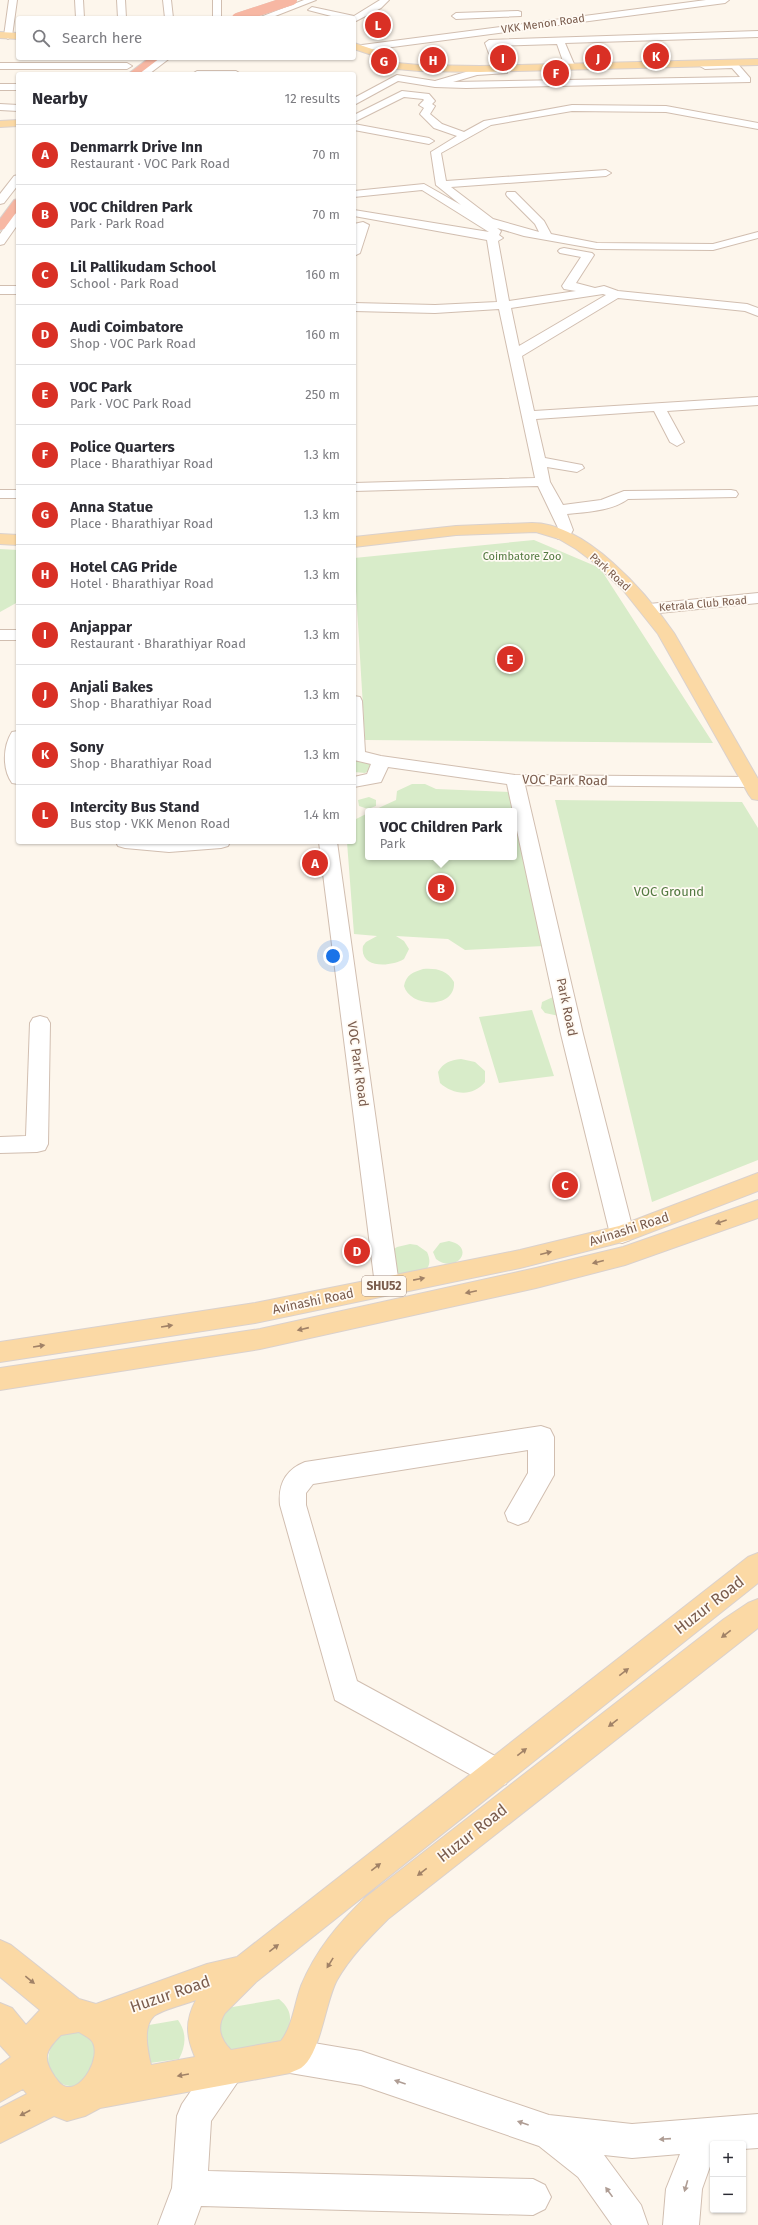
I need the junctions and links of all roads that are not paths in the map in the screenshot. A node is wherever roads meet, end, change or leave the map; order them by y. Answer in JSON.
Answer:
{"nodes":[{"id":1,"x":13,"y":0,"type":"edge"},
{"id":2,"x":79,"y":0,"type":"edge"},
{"id":3,"x":121,"y":0,"type":"edge"},
{"id":4,"x":167,"y":0,"type":"edge"},
{"id":5,"x":216,"y":0,"type":"edge"},
{"id":6,"x":286,"y":0,"type":"edge"},
{"id":7,"x":292,"y":0,"type":"edge"},
{"id":8,"x":302,"y":0,"type":"edge"},
{"id":9,"x":312,"y":0,"type":"edge"},
{"id":10,"x":712,"y":0,"type":"edge"},
{"id":11,"x":725,"y":0,"type":"edge"},
{"id":12,"x":377,"y":3,"type":"edge"},
{"id":13,"x":265,"y":4,"type":"edge"},
{"id":14,"x":326,"y":4,"type":"dead end"},
{"id":15,"x":524,"y":7,"type":"dead end"},
{"id":16,"x":364,"y":11,"type":"junction"},
{"id":17,"x":275,"y":14,"type":"junction"},
{"id":18,"x":309,"y":15,"type":"edge"},
{"id":19,"x":80,"y":16,"type":"edge"},
{"id":20,"x":122,"y":16,"type":"edge"},
{"id":21,"x":169,"y":16,"type":"edge"},
{"id":22,"x":217,"y":16,"type":"edge"},
{"id":23,"x":236,"y":16,"type":"edge"},
{"id":24,"x":243,"y":16,"type":"edge"},
{"id":25,"x":255,"y":16,"type":"edge"},
{"id":26,"x":268,"y":16,"type":"edge"},
{"id":27,"x":323,"y":16,"type":"edge"},
{"id":28,"x":355,"y":16,"type":"edge"},
{"id":29,"x":355,"y":16,"type":"edge"},
{"id":30,"x":456,"y":16,"type":"dead end"},
{"id":31,"x":758,"y":34,"type":"edge"},
{"id":32,"x":4,"y":36,"type":"edge"},
{"id":33,"x":16,"y":36,"type":"edge"},
{"id":34,"x":560,"y":41,"type":"junction"},
{"id":35,"x":356,"y":48,"type":"edge"},
{"id":36,"x":390,"y":58,"type":"junction"},
{"id":37,"x":758,"y":58,"type":"edge"},
{"id":38,"x":136,"y":60,"type":"edge"},
{"id":39,"x":141,"y":60,"type":"edge"},
{"id":40,"x":152,"y":60,"type":"edge"},
{"id":41,"x":162,"y":60,"type":"edge"},
{"id":42,"x":758,"y":62,"type":"edge"},
{"id":43,"x":372,"y":63,"type":"junction"},
{"id":44,"x":569,"y":64,"type":"junction"},
{"id":45,"x":497,"y":65,"type":"junction"},
{"id":46,"x":0,"y":66,"type":"edge"},
{"id":47,"x":126,"y":70,"type":"edge"},
{"id":48,"x":137,"y":72,"type":"edge"},
{"id":49,"x":146,"y":72,"type":"edge"},
{"id":50,"x":435,"y":84,"type":"junction"},
{"id":51,"x":0,"y":87,"type":"edge"},
{"id":52,"x":16,"y":87,"type":"edge"},
{"id":53,"x":356,"y":101,"type":"edge"},
{"id":54,"x":0,"y":107,"type":"edge"},
{"id":55,"x":16,"y":108,"type":"edge"},
{"id":56,"x":356,"y":117,"type":"edge"},
{"id":57,"x":374,"y":119,"type":"dead end"},
{"id":58,"x":16,"y":123,"type":"edge"},
{"id":59,"x":0,"y":124,"type":"edge"},
{"id":60,"x":758,"y":126,"type":"edge"},
{"id":61,"x":356,"y":127,"type":"edge"},
{"id":62,"x":465,"y":136,"type":"junction"},
{"id":63,"x":429,"y":141,"type":"dead end"},
{"id":64,"x":606,"y":173,"type":"dead end"},
{"id":65,"x":16,"y":180,"type":"edge"},
{"id":66,"x":441,"y":185,"type":"junction"},
{"id":67,"x":16,"y":193,"type":"edge"},
{"id":68,"x":356,"y":194,"type":"edge"},
{"id":69,"x":511,"y":194,"type":"dead end"},
{"id":70,"x":0,"y":200,"type":"edge"},
{"id":71,"x":16,"y":209,"type":"edge"},
{"id":72,"x":0,"y":213,"type":"edge"},
{"id":73,"x":356,"y":213,"type":"edge"},
{"id":74,"x":12,"y":223,"type":"edge"},
{"id":75,"x":420,"y":223,"type":"junction"},
{"id":76,"x":357,"y":225,"type":"edge"},
{"id":77,"x":758,"y":235,"type":"edge"},
{"id":78,"x":492,"y":237,"type":"junction"},
{"id":79,"x":547,"y":237,"type":"junction"},
{"id":80,"x":0,"y":242,"type":"edge"},
{"id":81,"x":0,"y":290,"type":"edge"},
{"id":82,"x":16,"y":290,"type":"edge"},
{"id":83,"x":610,"y":292,"type":"junction"},
{"id":84,"x":504,"y":305,"type":"junction"},
{"id":85,"x":356,"y":307,"type":"edge"},
{"id":86,"x":758,"y":312,"type":"edge"},
{"id":87,"x":515,"y":354,"type":"junction"},
{"id":88,"x":758,"y":401,"type":"edge"},
{"id":89,"x":658,"y":407,"type":"junction"},
{"id":90,"x":529,"y":415,"type":"junction"},
{"id":91,"x":677,"y":442,"type":"dead end"},
{"id":92,"x":539,"y":461,"type":"junction"},
{"id":93,"x":577,"y":468,"type":"dead end"},
{"id":94,"x":543,"y":482,"type":"junction"},
{"id":95,"x":356,"y":487,"type":"edge"},
{"id":96,"x":0,"y":494,"type":"edge"},
{"id":97,"x":16,"y":494,"type":"edge"},
{"id":98,"x":731,"y":494,"type":"dead end"},
{"id":99,"x":558,"y":510,"type":"junction"},
{"id":100,"x":563,"y":536,"type":"junction"},
{"id":101,"x":0,"y":539,"type":"edge"},
{"id":102,"x":16,"y":540,"type":"edge"},
{"id":103,"x":356,"y":542,"type":"edge"},
{"id":104,"x":758,"y":598,"type":"edge"},
{"id":105,"x":648,"y":609,"type":"junction"},
{"id":106,"x":0,"y":635,"type":"edge"},
{"id":107,"x":16,"y":636,"type":"edge"},
{"id":108,"x":12,"y":739,"type":"edge"},
{"id":109,"x":356,"y":756,"type":"edge"},
{"id":110,"x":381,"y":761,"type":"junction"},
{"id":111,"x":16,"y":772,"type":"edge"},
{"id":112,"x":515,"y":780,"type":"junction"},
{"id":113,"x":356,"y":782,"type":"edge"},
{"id":114,"x":754,"y":789,"type":"edge"},
{"id":115,"x":147,"y":844,"type":"edge"},
{"id":116,"x":195,"y":844,"type":"edge"},
{"id":117,"x":328,"y":844,"type":"edge"},
{"id":118,"x":40,"y":1023,"type":"dead end"},
{"id":119,"x":0,"y":1145,"type":"edge"},
{"id":120,"x":758,"y":1182,"type":"edge"},
{"id":121,"x":758,"y":1209,"type":"edge"},
{"id":122,"x":622,"y":1234,"type":"junction"},
{"id":123,"x":387,"y":1285,"type":"junction"},
{"id":124,"x":324,"y":1298,"type":"junction"},
{"id":125,"x":242,"y":1315,"type":"junction"},
{"id":126,"x":330,"y":1323,"type":"junction"},
{"id":127,"x":245,"y":1341,"type":"junction"},
{"id":128,"x":0,"y":1352,"type":"edge"},
{"id":129,"x":0,"y":1379,"type":"edge"},
{"id":130,"x":518,"y":1513,"type":"dead end"},
{"id":131,"x":758,"y":1566,"type":"edge"},
{"id":132,"x":757,"y":1614,"type":"edge"},
{"id":133,"x":495,"y":1773,"type":"junction"},
{"id":134,"x":0,"y":1956,"type":"edge"},
{"id":135,"x":245,"y":1971,"type":"junction"},
{"id":136,"x":144,"y":2002,"type":"junction"},
{"id":137,"x":85,"y":2018,"type":"junction"},
{"id":138,"x":0,"y":2020,"type":"edge"},
{"id":139,"x":290,"y":2056,"type":"junction"},
{"id":140,"x":30,"y":2060,"type":"junction"},
{"id":141,"x":227,"y":2068,"type":"junction"},
{"id":142,"x":139,"y":2083,"type":"junction"},
{"id":143,"x":0,"y":2085,"type":"edge"},
{"id":144,"x":97,"y":2092,"type":"junction"},
{"id":145,"x":50,"y":2100,"type":"junction"},
{"id":146,"x":0,"y":2126,"type":"edge"},
{"id":147,"x":758,"y":2131,"type":"edge"},
{"id":148,"x":549,"y":2132,"type":"junction"},
{"id":149,"x":704,"y":2136,"type":"junction"},
{"id":150,"x":190,"y":2188,"type":"junction"},
{"id":151,"x":533,"y":2198,"type":"dead end"},
{"id":152,"x":176,"y":2225,"type":"edge"},
{"id":153,"x":630,"y":2225,"type":"edge"},
{"id":154,"x":681,"y":2225,"type":"edge"}],
"edges":[{"from":1,"to":32,"type":"street"},
{"from":2,"to":19,"type":"street"},
{"from":3,"to":20,"type":"street"},
{"from":4,"to":21,"type":"street"},
{"from":5,"to":22,"type":"street"},
{"from":6,"to":13,"type":"street"},
{"from":7,"to":24,"type":"highway","bridge":true},
{"from":8,"to":25,"type":"highway"},
{"from":9,"to":17,"type":"street"},
{"from":10,"to":35,"type":"street","name":"VKK Menon Road"},
{"from":11,"to":35,"type":"street","name":"VKK Menon Road"},
{"from":12,"to":16,"type":"street"},
{"from":12,"to":28,"type":"street"},
{"from":13,"to":17,"type":"street"},
{"from":13,"to":23,"type":"street"},
{"from":14,"to":16,"type":"street"},
{"from":15,"to":30,"type":"street"},
{"from":16,"to":29,"type":"street"},
{"from":17,"to":26,"type":"street"},
{"from":18,"to":27,"type":"street"},
{"from":31,"to":34,"type":"street"},
{"from":32,"to":33,"type":"main road"},
{"from":34,"to":44,"type":"street"},
{"from":34,"to":45,"type":"street"},
{"from":35,"to":36,"type":"main road"},
{"from":35,"to":43,"type":"main road"},
{"from":36,"to":43,"type":"main road"},
{"from":36,"to":45,"type":"main road"},
{"from":37,"to":44,"type":"main road"},
{"from":38,"to":47,"type":"street"},
{"from":39,"to":47,"type":"highway"},
{"from":40,"to":48,"type":"highway"},
{"from":41,"to":49,"type":"street"},
{"from":42,"to":43,"type":"main road"},
{"from":44,"to":45,"type":"main road"},
{"from":46,"to":47,"type":"street"},
{"from":50,"to":50,"type":"street"},
{"from":50,"to":53,"type":"street"},
{"from":51,"to":52,"type":"street"},
{"from":54,"to":55,"type":"street"},
{"from":56,"to":57,"type":"street"},
{"from":56,"to":62,"type":"street"},
{"from":58,"to":59,"type":"main road"},
{"from":60,"to":62,"type":"street"},
{"from":61,"to":63,"type":"street"},
{"from":62,"to":66,"type":"street"},
{"from":64,"to":66,"type":"street"},
{"from":65,"to":70,"type":"street"},
{"from":66,"to":79,"type":"street"},
{"from":67,"to":72,"type":"highway"},
{"from":68,"to":78,"type":"street"},
{"from":69,"to":79,"type":"street"},
{"from":71,"to":74,"type":"highway"},
{"from":73,"to":75,"type":"street"},
{"from":74,"to":80,"type":"street"},
{"from":75,"to":76,"type":"street"},
{"from":75,"to":78,"type":"street"},
{"from":77,"to":79,"type":"street"},
{"from":78,"to":83,"type":"street"},
{"from":78,"to":84,"type":"street"},
{"from":81,"to":82,"type":"street"},
{"from":83,"to":84,"type":"street"},
{"from":83,"to":86,"type":"street"},
{"from":83,"to":87,"type":"street"},
{"from":84,"to":85,"type":"street"},
{"from":84,"to":87,"type":"street"},
{"from":87,"to":90,"type":"street"},
{"from":88,"to":89,"type":"street"},
{"from":89,"to":90,"type":"street"},
{"from":89,"to":91,"type":"street"},
{"from":90,"to":92,"type":"street"},
{"from":92,"to":93,"type":"street"},
{"from":92,"to":94,"type":"street"},
{"from":94,"to":95,"type":"street"},
{"from":94,"to":99,"type":"street"},
{"from":96,"to":97,"type":"street"},
{"from":98,"to":99,"type":"street"},
{"from":99,"to":100,"type":"street"},
{"from":100,"to":103,"type":"main road","name":"Park Road"},
{"from":100,"to":105,"type":"main road","name":"Park Road"},
{"from":101,"to":102,"type":"main road"},
{"from":104,"to":105,"type":"street","name":"Ketrala Club Road"},
{"from":105,"to":114,"type":"main road","name":"Park Road"},
{"from":106,"to":107,"type":"street"},
{"from":108,"to":111,"type":"street"},
{"from":109,"to":110,"type":"street"},
{"from":110,"to":112,"type":"street","name":"VOC Park Road"},
{"from":110,"to":113,"type":"street"},
{"from":112,"to":114,"type":"street","name":"VOC Park Road"},
{"from":112,"to":122,"type":"street","name":"Park Road"},
{"from":115,"to":116,"type":"street"},
{"from":117,"to":123,"type":"street","name":"VOC Park Road"},
{"from":118,"to":119,"type":"street"},
{"from":120,"to":122,"type":"main road","name":"Avinashi Road","number":"SHU52"},
{"from":121,"to":126,"type":"main road","name":"Avinashi Road","number":"SHU52","one_way":true},
{"from":123,"to":122,"type":"main road","name":"Avinashi Road","number":"SHU52","one_way":true},
{"from":123,"to":124,"type":"main road","name":"Avinashi Road","number":"SHU52"},
{"from":124,"to":125,"type":"main road","name":"Avinashi Road","number":"SHU52"},
{"from":124,"to":126,"type":"main road"},
{"from":125,"to":127,"type":"main road"},
{"from":128,"to":125,"type":"main road","name":"Avinashi Road","number":"SHU52","one_way":true},
{"from":126,"to":127,"type":"main road","name":"Avinashi Road","number":"SHU52","one_way":true},
{"from":127,"to":129,"type":"main road","name":"Avinashi Road","number":"SHU52"},
{"from":130,"to":133,"type":"street"},
{"from":133,"to":131,"type":"main road","name":"Huzur Road","one_way":true},
{"from":132,"to":139,"type":"main road","name":"Huzur Road","one_way":true},
{"from":135,"to":133,"type":"main road","name":"Huzur Road","one_way":true},
{"from":134,"to":137,"type":"main road","one_way":true},
{"from":135,"to":136,"type":"main road","name":"Huzur Road"},
{"from":135,"to":141,"type":"main road","name":"Huzur Road"},
{"from":136,"to":137,"type":"main road","name":"Huzur Road"},
{"from":136,"to":142,"type":"main road"},
{"from":137,"to":140,"type":"main road"},
{"from":137,"to":144,"type":"main road"},
{"from":138,"to":140,"type":"main road"},
{"from":139,"to":141,"type":"main road"},
{"from":148,"to":139,"type":"street","one_way":true},
{"from":140,"to":143,"type":"main road"},
{"from":140,"to":145,"type":"main road"},
{"from":141,"to":142,"type":"main road","one_way":true},
{"from":141,"to":150,"type":"street"},
{"from":142,"to":144,"type":"main road"},
{"from":144,"to":145,"type":"main road"},
{"from":145,"to":146,"type":"main road","one_way":true},
{"from":147,"to":149,"type":"street"},
{"from":149,"to":148,"type":"street","one_way":true},
{"from":153,"to":148,"type":"street","one_way":true},
{"from":149,"to":154,"type":"street","one_way":true},
{"from":150,"to":151,"type":"street"},
{"from":150,"to":152,"type":"street"}]}
